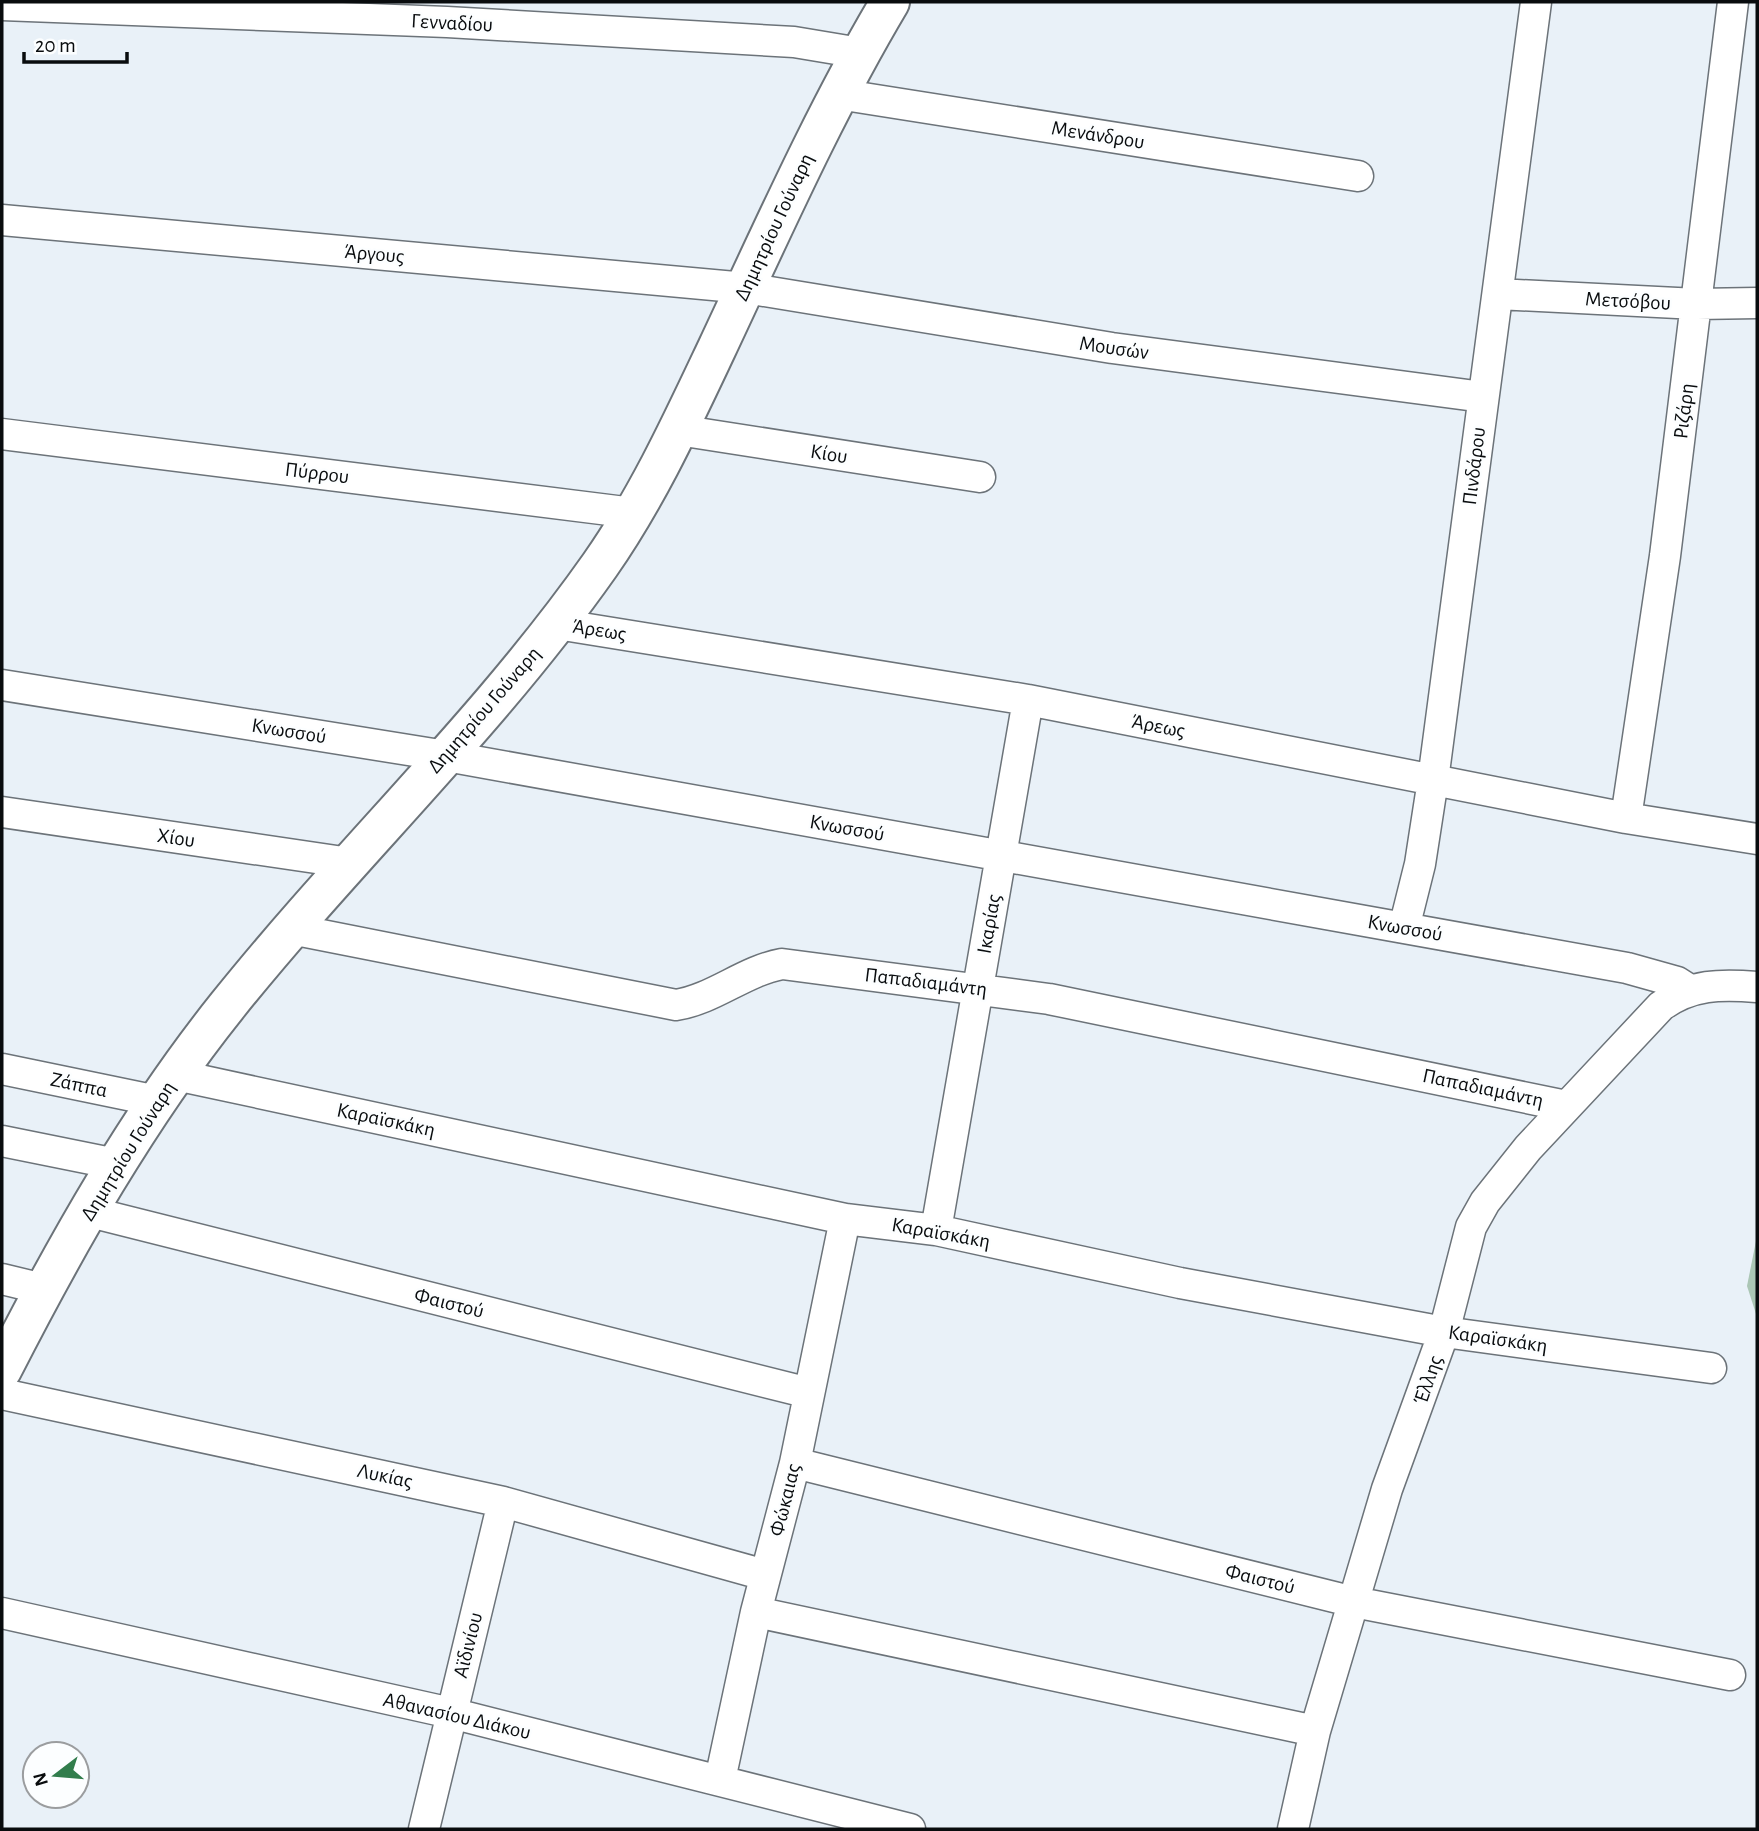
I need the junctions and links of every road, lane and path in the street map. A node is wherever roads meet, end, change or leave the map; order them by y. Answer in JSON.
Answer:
{"nodes":[{"id":1,"x":890,"y":2,"type":"edge"},
{"id":2,"x":1536,"y":2,"type":"edge"},
{"id":3,"x":1733,"y":2,"type":"edge"},
{"id":4,"x":2,"y":5,"type":"edge"},
{"id":5,"x":447,"y":12,"type":"edge"},
{"id":6,"x":860,"y":53,"type":"junction"},
{"id":7,"x":838,"y":94,"type":"junction"},
{"id":8,"x":1358,"y":176,"type":"dead end"},
{"id":9,"x":2,"y":220,"type":"edge"},
{"id":10,"x":746,"y":288,"type":"junction"},
{"id":11,"x":1498,"y":294,"type":"junction"},
{"id":12,"x":1757,"y":303,"type":"edge"},
{"id":13,"x":1697,"y":304,"type":"junction"},
{"id":14,"x":1483,"y":397,"type":"junction"},
{"id":15,"x":678,"y":430,"type":"junction"},
{"id":16,"x":2,"y":434,"type":"edge"},
{"id":17,"x":980,"y":477,"type":"dead end"},
{"id":18,"x":633,"y":513,"type":"junction"},
{"id":19,"x":557,"y":624,"type":"junction"},
{"id":20,"x":2,"y":685,"type":"edge"},
{"id":21,"x":1028,"y":700,"type":"junction"},
{"id":22,"x":446,"y":756,"type":"junction"},
{"id":23,"x":1433,"y":780,"type":"junction"},
{"id":24,"x":2,"y":812,"type":"edge"},
{"id":25,"x":1626,"y":818,"type":"junction"},
{"id":26,"x":1757,"y":839,"type":"edge"},
{"id":27,"x":1000,"y":856,"type":"junction"},
{"id":28,"x":350,"y":863,"type":"junction"},
{"id":29,"x":1404,"y":928,"type":"junction"},
{"id":30,"x":291,"y":929,"type":"junction"},
{"id":31,"x":1757,"y":987,"type":"edge"},
{"id":32,"x":978,"y":988,"type":"junction"},
{"id":33,"x":1688,"y":989,"type":"junction"},
{"id":34,"x":2,"y":1069,"type":"edge"},
{"id":35,"x":166,"y":1088,"type":"junction"},
{"id":36,"x":1566,"y":1106,"type":"junction"},
{"id":37,"x":2,"y":1141,"type":"edge"},
{"id":38,"x":116,"y":1164,"type":"junction"},
{"id":39,"x":90,"y":1212,"type":"junction"},
{"id":40,"x":845,"y":1219,"type":"junction"},
{"id":41,"x":936,"y":1230,"type":"junction"},
{"id":42,"x":2,"y":1279,"type":"edge"},
{"id":43,"x":43,"y":1289,"type":"junction"},
{"id":44,"x":1444,"y":1332,"type":"junction"},
{"id":45,"x":1711,"y":1368,"type":"dead end"},
{"id":46,"x":2,"y":1370,"type":"edge"},
{"id":47,"x":809,"y":1393,"type":"junction"},
{"id":48,"x":2,"y":1394,"type":"edge"},
{"id":49,"x":794,"y":1463,"type":"junction"},
{"id":50,"x":503,"y":1502,"type":"junction"},
{"id":51,"x":765,"y":1575,"type":"junction"},
{"id":52,"x":1354,"y":1602,"type":"junction"},
{"id":53,"x":756,"y":1612,"type":"junction"},
{"id":54,"x":2,"y":1613,"type":"edge"},
{"id":55,"x":1730,"y":1675,"type":"dead end"},
{"id":56,"x":451,"y":1713,"type":"junction"},
{"id":57,"x":1315,"y":1731,"type":"junction"},
{"id":58,"x":720,"y":1780,"type":"junction"},
{"id":59,"x":424,"y":1829,"type":"edge"},
{"id":60,"x":910,"y":1829,"type":"edge"},
{"id":61,"x":1293,"y":1829,"type":"edge"}],
"edges":[{"from":1,"to":6,"type":"street","name":"Δημητρίου Γούναρη"},
{"from":2,"to":11,"type":"street","name":"Πινδάρου"},
{"from":3,"to":13,"type":"street","name":"Ριζάρη"},
{"from":4,"to":5,"type":"street","name":"Γενναδίου"},
{"from":5,"to":6,"type":"street","name":"Γενναδίου"},
{"from":6,"to":7,"type":"street","name":"Δημητρίου Γούναρη"},
{"from":7,"to":8,"type":"street","name":"Μενάνδρου"},
{"from":7,"to":10,"type":"street","name":"Δημητρίου Γούναρη"},
{"from":9,"to":10,"type":"street","name":"Άργους"},
{"from":10,"to":14,"type":"street","name":"Μουσών"},
{"from":10,"to":15,"type":"street","name":"Δημητρίου Γούναρη"},
{"from":11,"to":13,"type":"street","name":"Μετσόβου"},
{"from":11,"to":14,"type":"street","name":"Πινδάρου"},
{"from":12,"to":13,"type":"street","name":"Μετσόβου"},
{"from":13,"to":25,"type":"street","name":"Ριζάρη"},
{"from":14,"to":23,"type":"street","name":"Πινδάρου"},
{"from":15,"to":17,"type":"street","name":"Κίου"},
{"from":15,"to":18,"type":"street","name":"Δημητρίου Γούναρη"},
{"from":16,"to":18,"type":"street","name":"Πύρρου"},
{"from":18,"to":19,"type":"street","name":"Δημητρίου Γούναρη"},
{"from":19,"to":21,"type":"street","name":"Άρεως"},
{"from":19,"to":22,"type":"street","name":"Δημητρίου Γούναρη"},
{"from":20,"to":22,"type":"street","name":"Κνωσσού"},
{"from":21,"to":23,"type":"street","name":"Άρεως"},
{"from":21,"to":27,"type":"street","name":"Ικαρίας"},
{"from":22,"to":27,"type":"street","name":"Κνωσσού"},
{"from":22,"to":28,"type":"street","name":"Δημητρίου Γούναρη"},
{"from":23,"to":25,"type":"street","name":"Άρεως"},
{"from":23,"to":29,"type":"street","name":"Πινδάρου"},
{"from":24,"to":28,"type":"street","name":"Χίου"},
{"from":25,"to":26,"type":"street","name":"Άρεως"},
{"from":27,"to":29,"type":"street","name":"Κνωσσού"},
{"from":27,"to":32,"type":"street","name":"Ικαρίας"},
{"from":28,"to":30,"type":"street","name":"Δημητρίου Γούναρη"},
{"from":29,"to":33,"type":"street","name":"Κνωσσού"},
{"from":30,"to":32,"type":"street","name":"Παπαδιαμάντη"},
{"from":30,"to":35,"type":"street","name":"Δημητρίου Γούναρη"},
{"from":31,"to":33,"type":"street","name":"Έλλης"},
{"from":32,"to":36,"type":"street","name":"Παπαδιαμάντη"},
{"from":32,"to":41,"type":"street","name":"Ικαρίας"},
{"from":33,"to":36,"type":"street","name":"Έλλης"},
{"from":34,"to":35,"type":"street","name":"Ζάππα"},
{"from":35,"to":38,"type":"street","name":"Δημητρίου Γούναρη"},
{"from":35,"to":40,"type":"street","name":"Καραϊσκάκη"},
{"from":36,"to":44,"type":"street","name":"Έλλης"},
{"from":37,"to":38,"type":"street"},
{"from":38,"to":39,"type":"street","name":"Δημητρίου Γούναρη"},
{"from":39,"to":43,"type":"street","name":"Δημητρίου Γούναρη"},
{"from":39,"to":47,"type":"street","name":"Φαιστού"},
{"from":40,"to":41,"type":"street","name":"Καραϊσκάκη"},
{"from":40,"to":47,"type":"street","name":"Φώκαιας"},
{"from":41,"to":44,"type":"street","name":"Καραϊσκάκη"},
{"from":42,"to":43,"type":"street"},
{"from":43,"to":46,"type":"street","name":"Δημητρίου Γούναρη"},
{"from":44,"to":45,"type":"street","name":"Καραϊσκάκη"},
{"from":44,"to":52,"type":"street","name":"Έλλης"},
{"from":47,"to":49,"type":"street","name":"Φώκαιας"},
{"from":48,"to":50,"type":"street","name":"Λυκίας"},
{"from":49,"to":51,"type":"street","name":"Φώκαιας"},
{"from":49,"to":52,"type":"street","name":"Φαιστού"},
{"from":50,"to":51,"type":"street","name":"Λυκίας"},
{"from":50,"to":56,"type":"street","name":"Αϊδινίου"},
{"from":51,"to":53,"type":"street","name":"Φώκαιας"},
{"from":52,"to":55,"type":"street","name":"Φαιστού"},
{"from":52,"to":57,"type":"street","name":"Έλλης"},
{"from":53,"to":57,"type":"street"},
{"from":53,"to":58,"type":"street","name":"Φώκαιας"},
{"from":54,"to":56,"type":"street","name":"Αθανασίου Διάκου"},
{"from":56,"to":58,"type":"street","name":"Αθανασίου Διάκου"},
{"from":56,"to":59,"type":"street","name":"Αϊδινίου"},
{"from":57,"to":61,"type":"street","name":"Έλλης"},
{"from":58,"to":60,"type":"street","name":"Αθανασίου Διάκου"}]}
